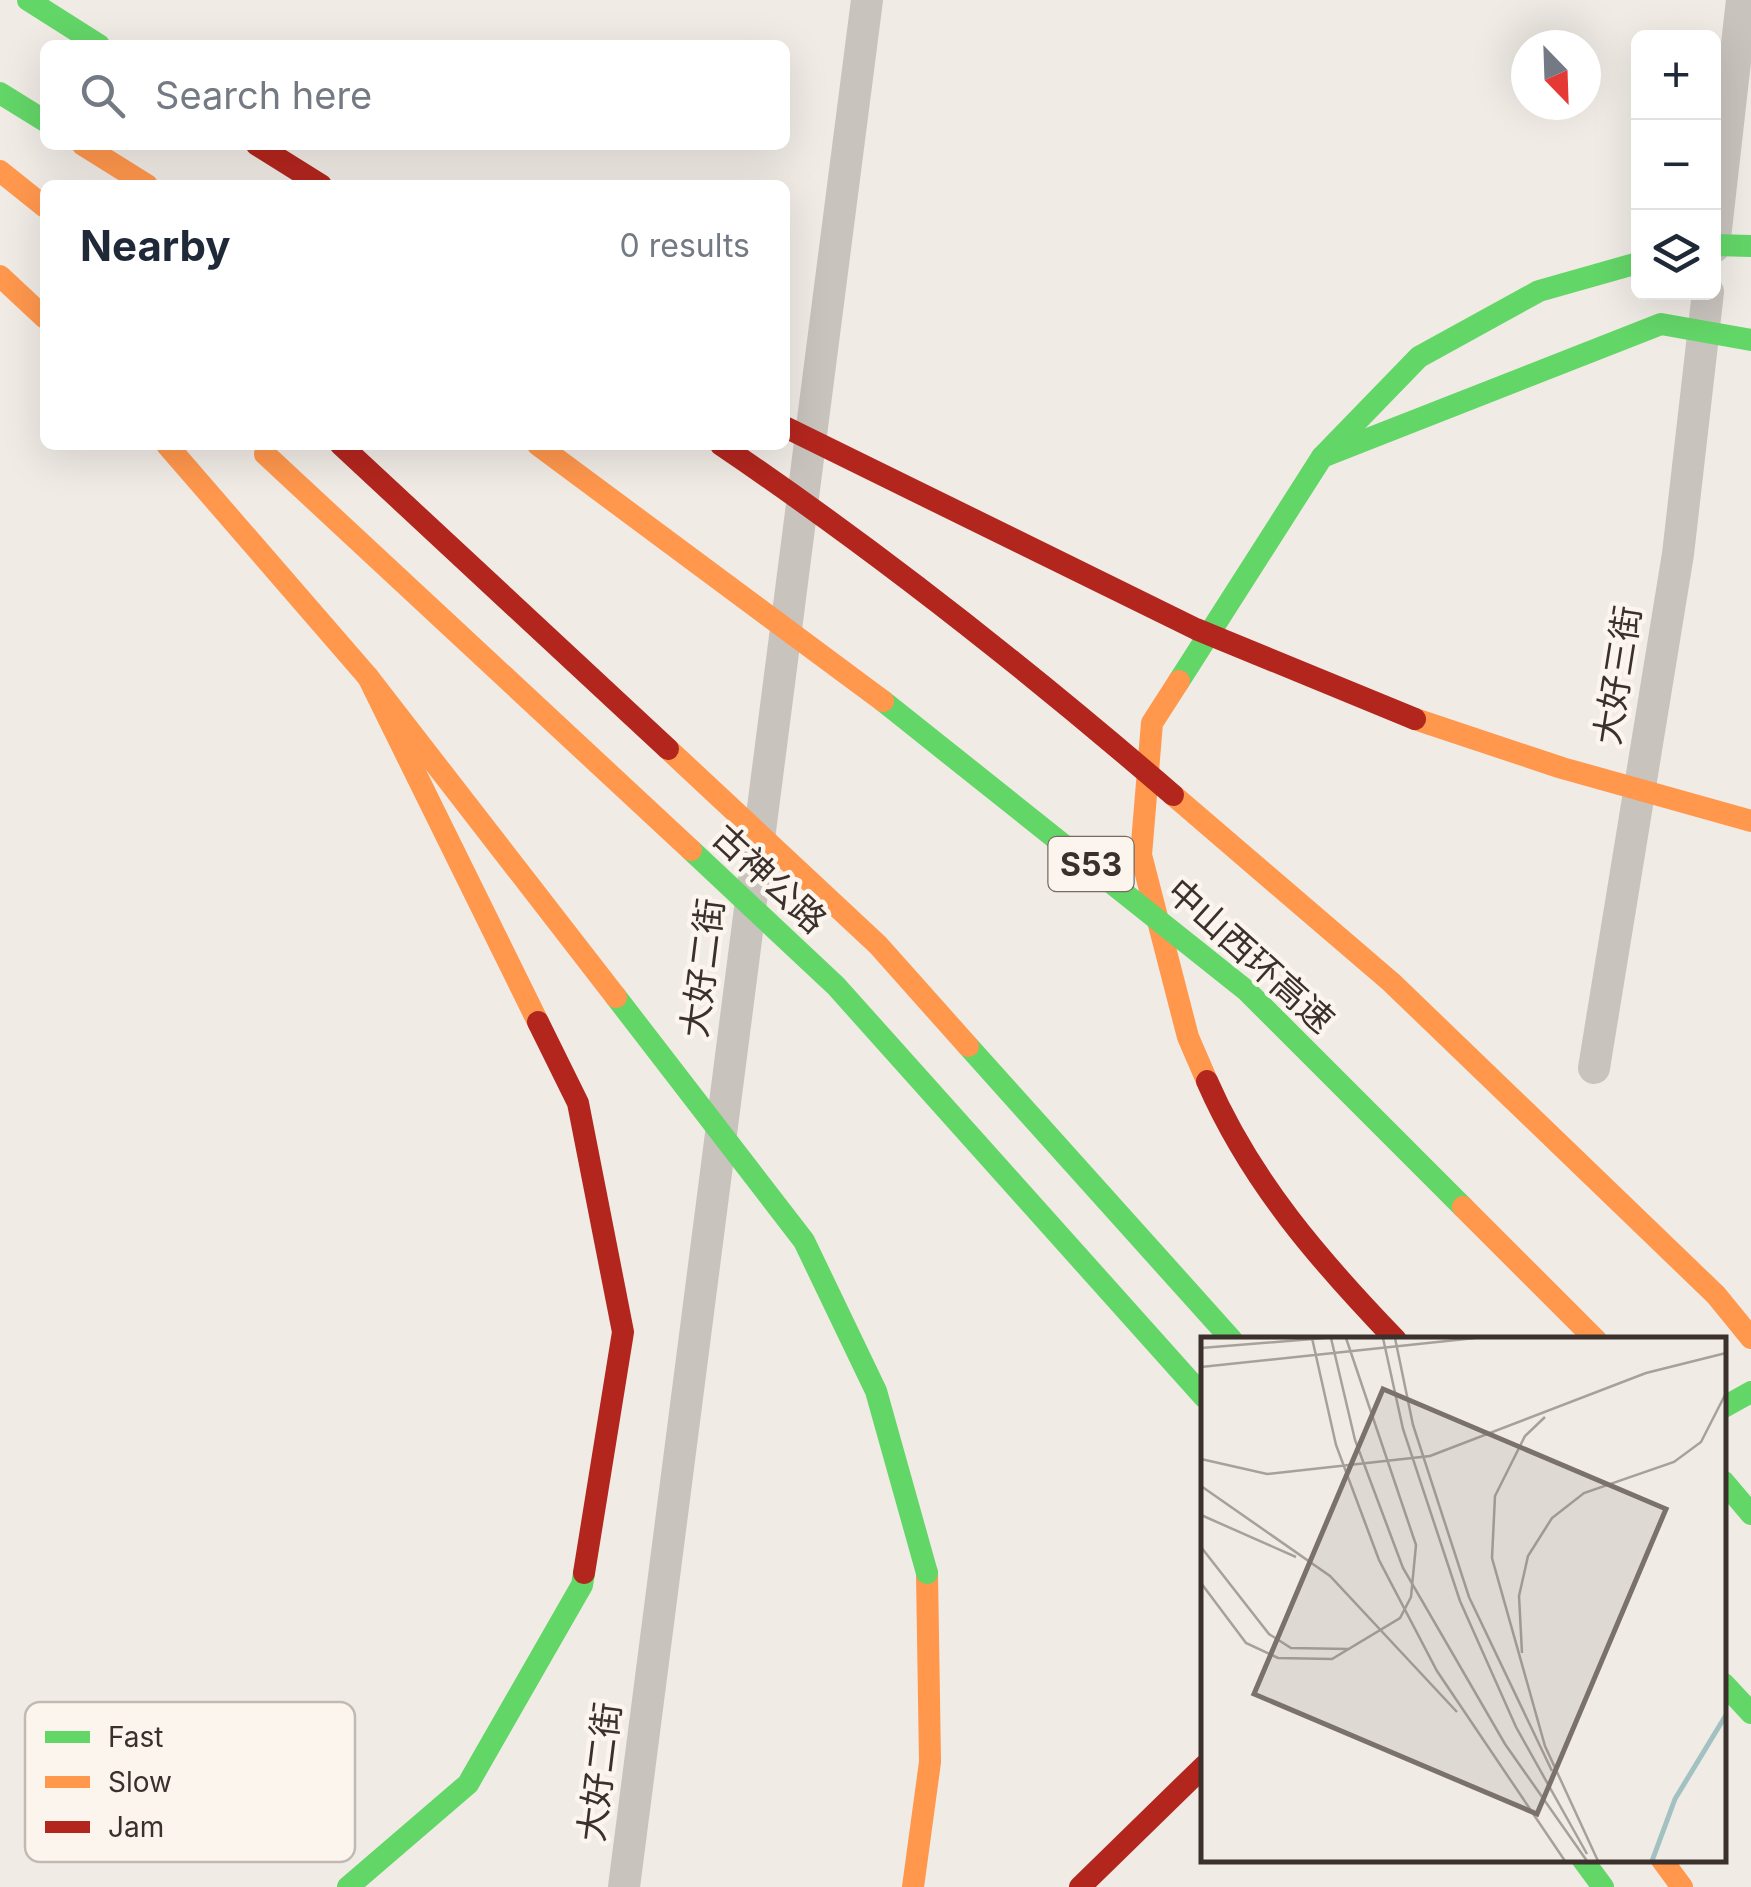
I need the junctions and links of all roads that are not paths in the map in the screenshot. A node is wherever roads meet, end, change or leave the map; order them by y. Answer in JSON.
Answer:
{"nodes":[{"id":1,"x":28,"y":0,"type":"edge"},
{"id":2,"x":867,"y":0,"type":"edge"},
{"id":3,"x":1742,"y":0,"type":"edge"},
{"id":4,"x":91,"y":40,"type":"edge"},
{"id":5,"x":0,"y":93,"type":"edge"},
{"id":6,"x":40,"y":118,"type":"edge"},
{"id":7,"x":91,"y":150,"type":"edge"},
{"id":8,"x":265,"y":150,"type":"edge"},
{"id":9,"x":0,"y":171,"type":"edge"},
{"id":10,"x":139,"y":180,"type":"edge"},
{"id":11,"x":312,"y":180,"type":"edge"},
{"id":12,"x":40,"y":203,"type":"edge"},
{"id":13,"x":1718,"y":210,"type":"edge"},
{"id":14,"x":1721,"y":246,"type":"edge"},
{"id":15,"x":1751,"y":246,"type":"edge"},
{"id":16,"x":1631,"y":265,"type":"edge"},
{"id":17,"x":0,"y":276,"type":"edge"},
{"id":18,"x":1707,"y":300,"type":"edge"},
{"id":19,"x":40,"y":313,"type":"edge"},
{"id":20,"x":1751,"y":340,"type":"edge"},
{"id":21,"x":790,"y":429,"type":"edge"},
{"id":22,"x":172,"y":450,"type":"edge"},
{"id":23,"x":260,"y":450,"type":"edge"},
{"id":24,"x":346,"y":450,"type":"edge"},
{"id":25,"x":545,"y":450,"type":"edge"},
{"id":26,"x":728,"y":450,"type":"edge"},
{"id":27,"x":1322,"y":458,"type":"junction"},
{"id":28,"x":368,"y":677,"type":"junction"},
{"id":29,"x":1613,"y":785,"type":"junction"},
{"id":30,"x":1751,"y":801,"type":"edge"},
{"id":31,"x":1751,"y":821,"type":"edge"},
{"id":32,"x":1594,"y":1068,"type":"dead end"},
{"id":33,"x":1229,"y":1337,"type":"edge"},
{"id":34,"x":1393,"y":1337,"type":"edge"},
{"id":35,"x":1593,"y":1337,"type":"edge"},
{"id":36,"x":1751,"y":1338,"type":"edge"},
{"id":37,"x":1751,"y":1392,"type":"edge"},
{"id":38,"x":1201,"y":1393,"type":"edge"},
{"id":39,"x":1726,"y":1406,"type":"edge"},
{"id":40,"x":1726,"y":1484,"type":"edge"},
{"id":41,"x":1751,"y":1514,"type":"edge"},
{"id":42,"x":1726,"y":1686,"type":"edge"},
{"id":43,"x":1751,"y":1713,"type":"edge"},
{"id":44,"x":1201,"y":1769,"type":"edge"},
{"id":45,"x":1585,"y":1862,"type":"edge"},
{"id":46,"x":1663,"y":1862,"type":"edge"},
{"id":47,"x":348,"y":1887,"type":"edge"},
{"id":48,"x":624,"y":1887,"type":"edge"},
{"id":49,"x":912,"y":1887,"type":"edge"},
{"id":50,"x":1080,"y":1887,"type":"edge"},
{"id":51,"x":1604,"y":1887,"type":"edge"},
{"id":52,"x":1682,"y":1887,"type":"edge"}],
"edges":[{"from":1,"to":4,"type":"main road"},
{"from":2,"to":48,"type":"street","name":"大好二街"},
{"from":3,"to":13,"type":"street"},
{"from":5,"to":6,"type":"main road"},
{"from":7,"to":10,"type":"main road"},
{"from":8,"to":11,"type":"main road"},
{"from":9,"to":12,"type":"main road"},
{"from":14,"to":15,"type":"main road","bridge":true},
{"from":16,"to":27,"type":"main road"},
{"from":17,"to":19,"type":"main road"},
{"from":18,"to":32,"type":"street","name":"大好三街"},
{"from":20,"to":27,"type":"main road","bridge":true},
{"from":21,"to":29,"type":"main road","bridge":true},
{"from":22,"to":28,"type":"main road"},
{"from":23,"to":38,"type":"main road","name":"古神公路","bridge":true},
{"from":24,"to":33,"type":"main road","name":"古神公路","bridge":true},
{"from":25,"to":35,"type":"main road","name":"中山西环高速","number":"S53","bridge":true},
{"from":26,"to":36,"type":"main road","name":"中山西环高速","bridge":true},
{"from":27,"to":34,"type":"main road","bridge":true},
{"from":28,"to":47,"type":"main road","bridge":true},
{"from":28,"to":49,"type":"main road","bridge":true},
{"from":29,"to":30,"type":"main road","bridge":true},
{"from":29,"to":31,"type":"main road","bridge":true},
{"from":37,"to":39,"type":"main road"},
{"from":40,"to":41,"type":"main road"},
{"from":42,"to":43,"type":"main road"},
{"from":44,"to":50,"type":"main road"},
{"from":45,"to":51,"type":"main road"},
{"from":46,"to":52,"type":"main road"}]}
